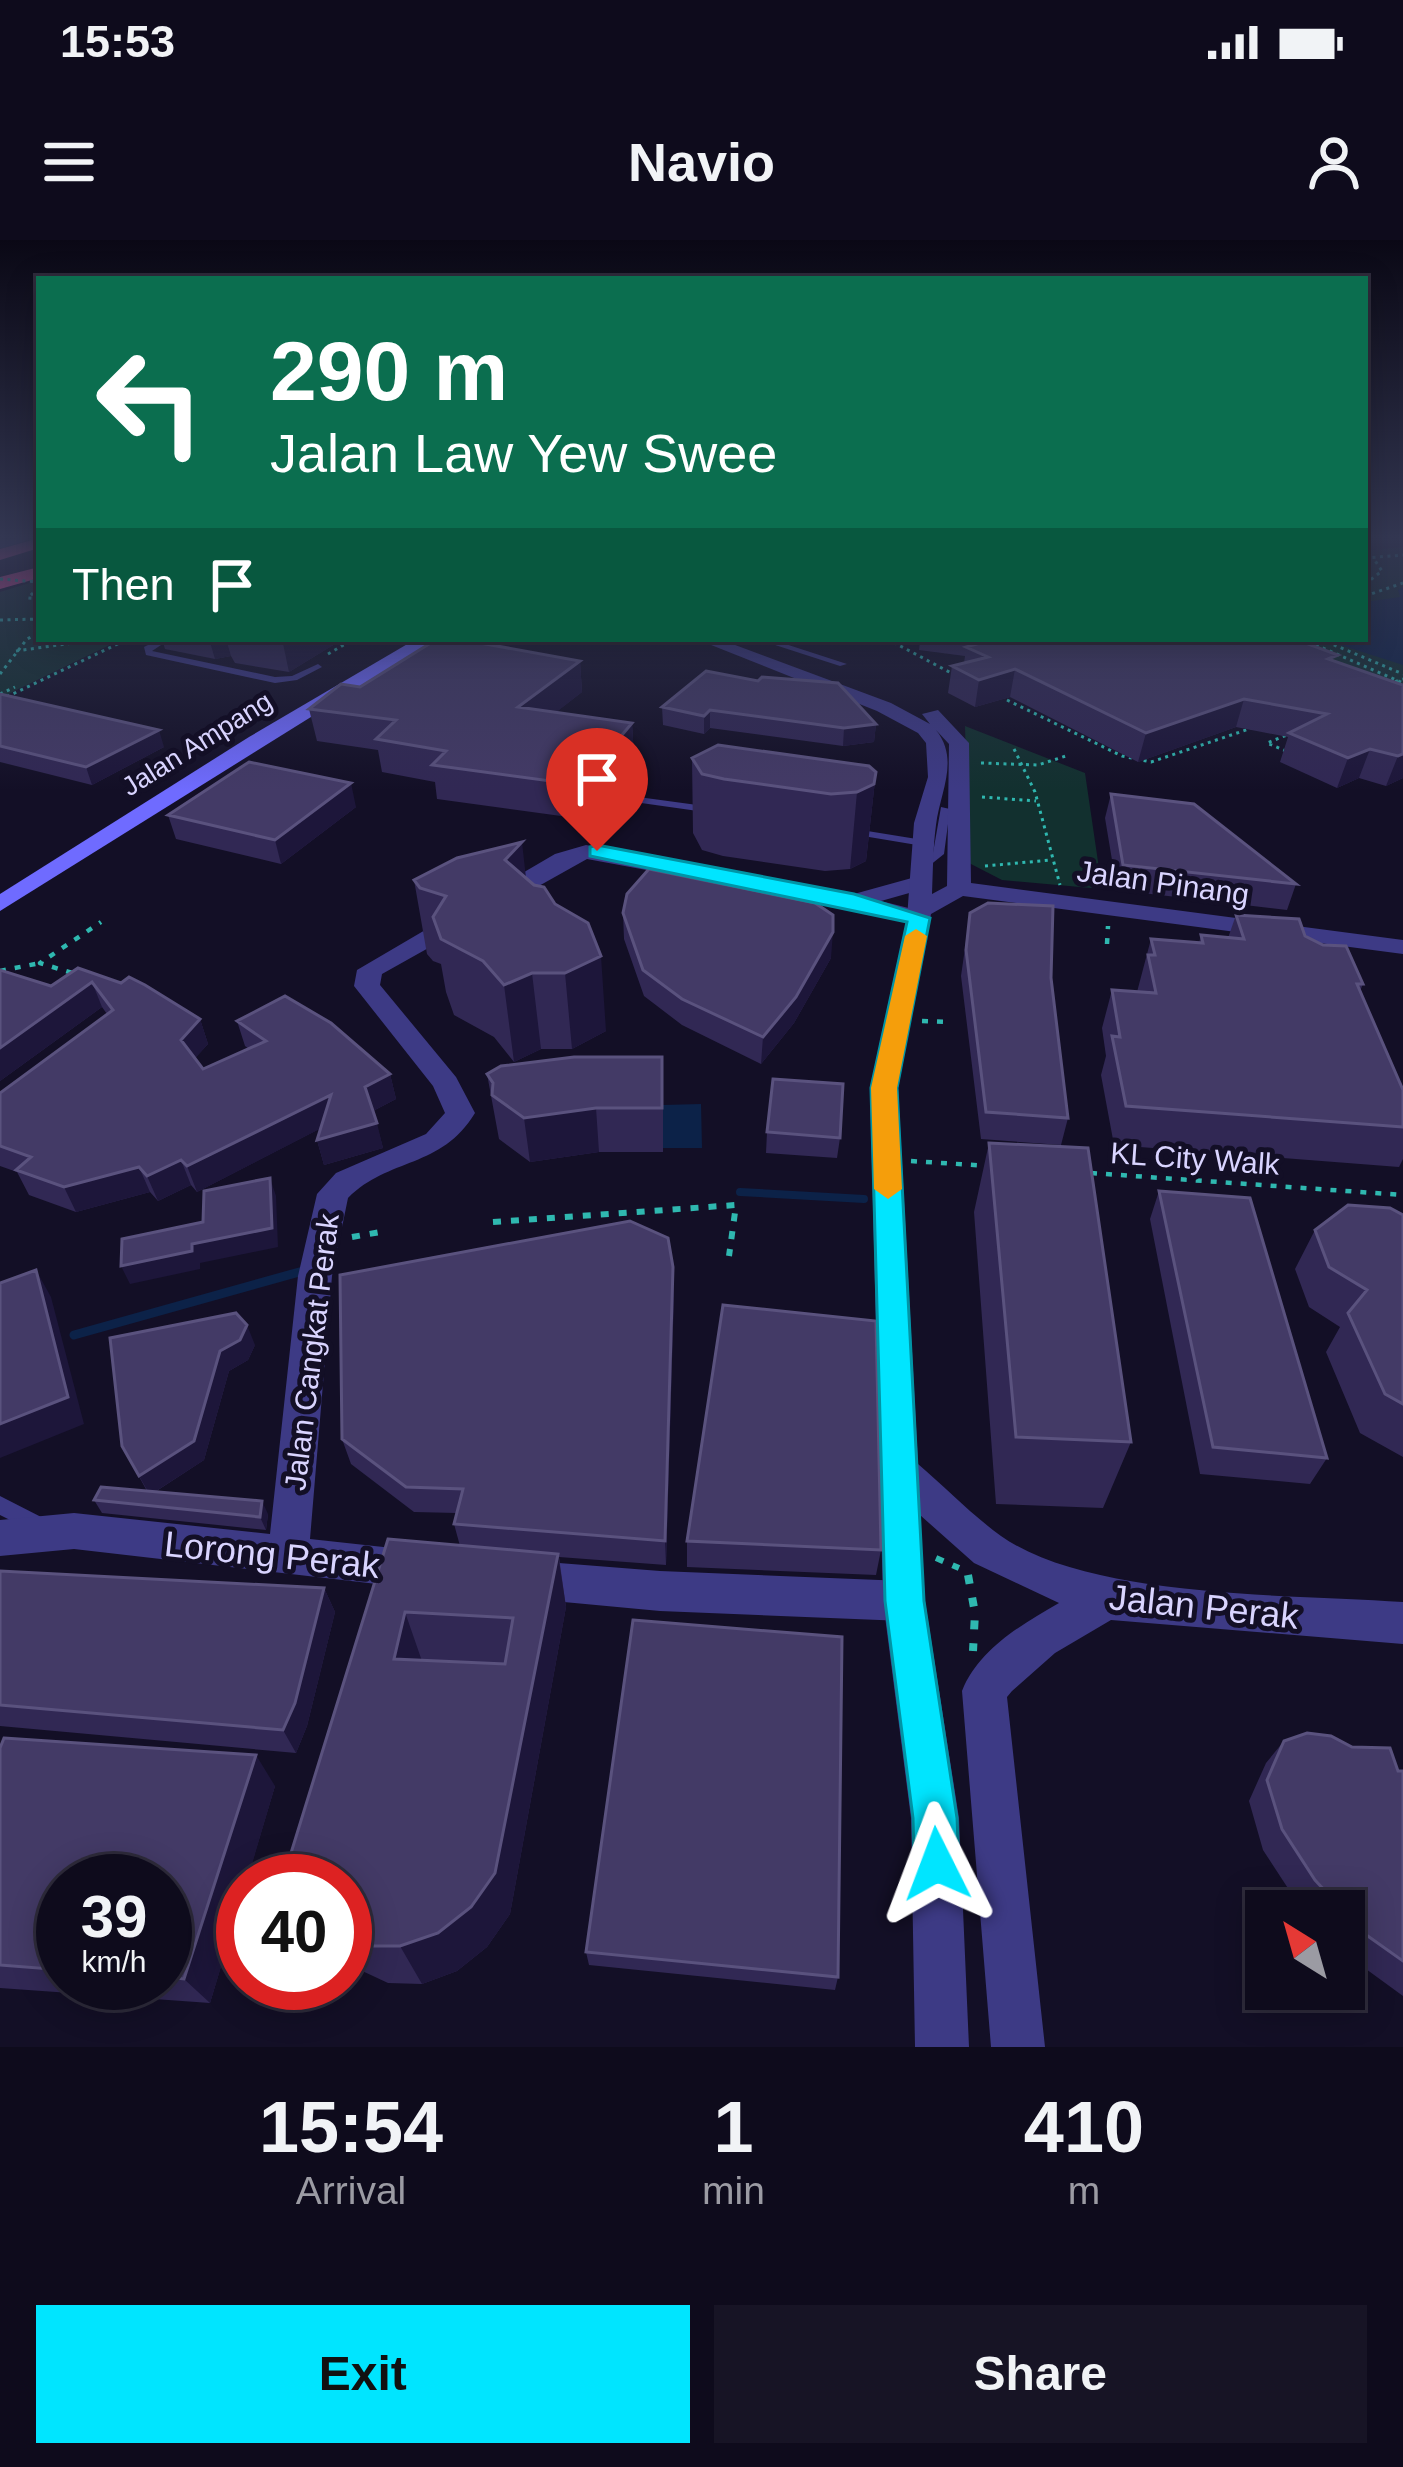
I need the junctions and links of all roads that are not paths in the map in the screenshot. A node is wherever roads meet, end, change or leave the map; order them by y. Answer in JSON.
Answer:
{"nodes":[{"id":1,"x":402,"y":642,"type":"edge"},
{"id":2,"x":423,"y":642,"type":"edge"},
{"id":3,"x":713,"y":642,"type":"edge"},
{"id":4,"x":751,"y":642,"type":"edge"},
{"id":5,"x":771,"y":642,"type":"edge"},
{"id":6,"x":148,"y":644,"type":"edge"},
{"id":7,"x":843,"y":664,"type":"dead end"},
{"id":8,"x":318,"y":667,"type":"dead end"},
{"id":9,"x":631,"y":799,"type":"dead end"},
{"id":10,"x":945,"y":809,"type":"dead end"},
{"id":11,"x":721,"y":812,"type":"edge"},
{"id":12,"x":849,"y":831,"type":"edge"},
{"id":13,"x":923,"y":843,"type":"junction"},
{"id":14,"x":0,"y":886,"type":"edge"},
{"id":15,"x":959,"y":889,"type":"junction"},
{"id":16,"x":920,"y":895,"type":"junction"},
{"id":17,"x":0,"y":904,"type":"edge"},
{"id":18,"x":1403,"y":947,"type":"edge"},
{"id":19,"x":900,"y":1472,"type":"junction"},
{"id":20,"x":0,"y":1505,"type":"edge"},
{"id":21,"x":47,"y":1531,"type":"junction"},
{"id":22,"x":0,"y":1538,"type":"edge"},
{"id":23,"x":288,"y":1557,"type":"junction"},
{"id":24,"x":1107,"y":1600,"type":"junction"},
{"id":25,"x":904,"y":1601,"type":"junction"},
{"id":26,"x":1403,"y":1623,"type":"edge"},
{"id":27,"x":942,"y":2047,"type":"edge"},
{"id":28,"x":1018,"y":2047,"type":"edge"}],
"edges":[{"from":1,"to":14,"type":"main road","name":"Jalan Ampang"},
{"from":2,"to":17,"type":"main road","name":"Jalan Ampang"},
{"from":3,"to":13,"type":"street"},
{"from":4,"to":15,"type":"street"},
{"from":5,"to":7,"type":"lane"},
{"from":6,"to":8,"type":"lane"},
{"from":9,"to":11,"type":"lane"},
{"from":10,"to":16,"type":"lane"},
{"from":12,"to":13,"type":"lane"},
{"from":13,"to":16,"type":"street"},
{"from":15,"to":16,"type":"street"},
{"from":15,"to":18,"type":"street","name":"Jalan Pinang"},
{"from":16,"to":19,"type":"street"},
{"from":16,"to":23,"type":"street","name":"Jalan Cangkat Perak"},
{"from":19,"to":24,"type":"street","name":"Jalan Perak"},
{"from":19,"to":25,"type":"street"},
{"from":20,"to":21,"type":"lane"},
{"from":21,"to":22,"type":"street","name":"Lorong Perak"},
{"from":21,"to":23,"type":"street","name":"Lorong Perak"},
{"from":23,"to":25,"type":"street","name":"Lorong Perak"},
{"from":24,"to":26,"type":"street","name":"Jalan Perak"},
{"from":24,"to":28,"type":"street"},
{"from":25,"to":27,"type":"street"}]}
